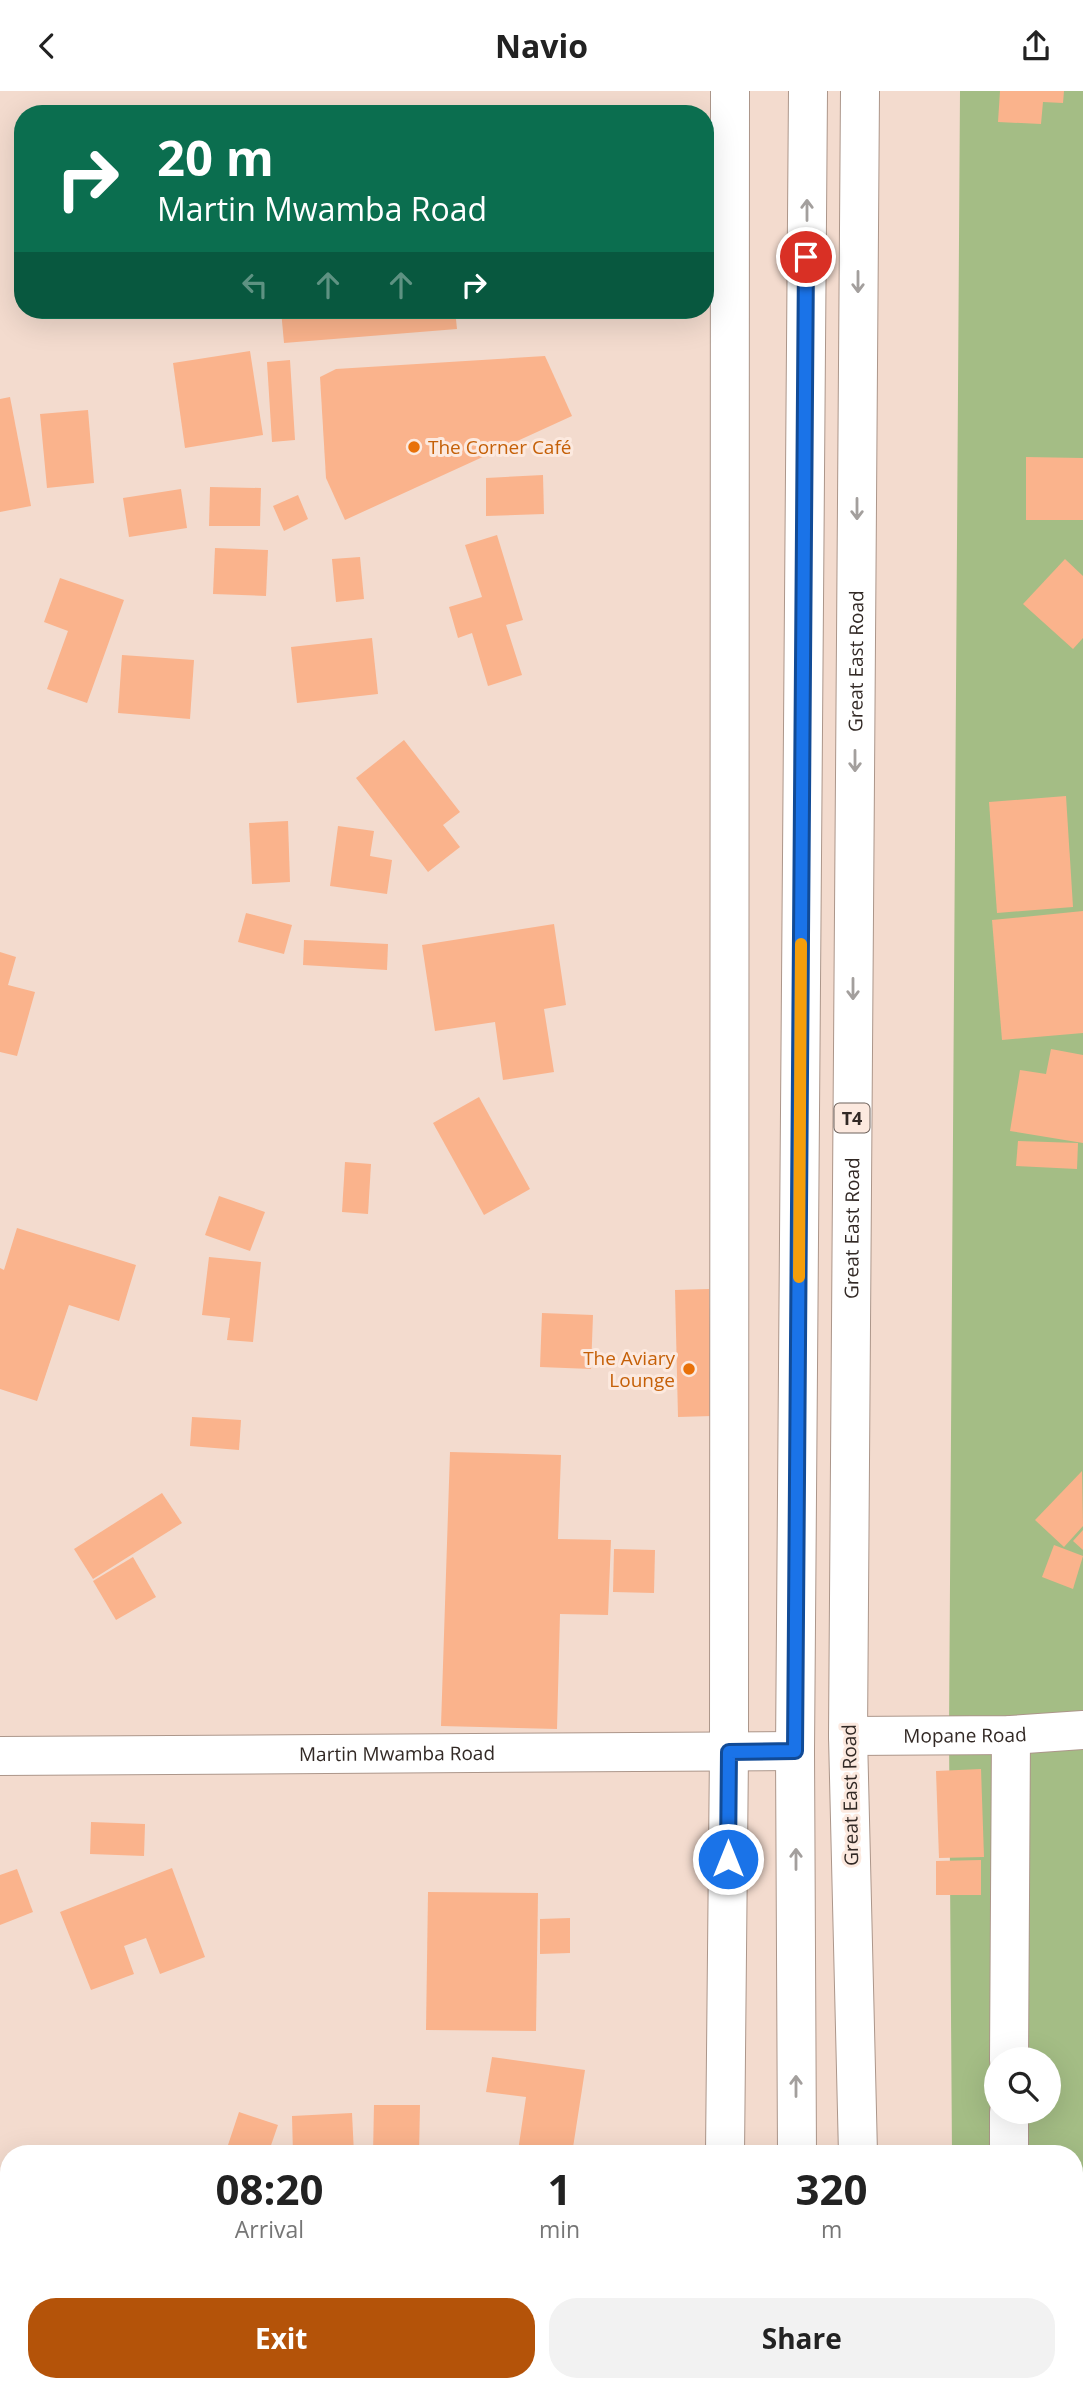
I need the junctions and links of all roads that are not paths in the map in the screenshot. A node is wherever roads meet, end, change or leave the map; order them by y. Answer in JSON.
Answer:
{"nodes":[{"id":1,"x":730,"y":91,"type":"edge"},
{"id":2,"x":808,"y":91,"type":"edge"},
{"id":3,"x":860,"y":91,"type":"edge"},
{"id":4,"x":1083,"y":1730,"type":"edge"},
{"id":5,"x":1011,"y":1735,"type":"junction"},
{"id":6,"x":848,"y":1736,"type":"junction"},
{"id":7,"x":795,"y":1751,"type":"junction"},
{"id":8,"x":729,"y":1752,"type":"junction"},
{"id":9,"x":0,"y":1756,"type":"edge"},
{"id":10,"x":1009,"y":2047,"type":"edge"},
{"id":11,"x":1009,"y":2124,"type":"edge"},
{"id":12,"x":726,"y":2145,"type":"edge"},
{"id":13,"x":797,"y":2145,"type":"edge"},
{"id":14,"x":858,"y":2145,"type":"edge"},
{"id":15,"x":1009,"y":2145,"type":"edge"}],
"edges":[{"from":1,"to":8,"type":"main road"},
{"from":7,"to":2,"type":"main road","one_way":true},
{"from":3,"to":6,"type":"main road","name":"Great East Road","number":"T4","one_way":true},
{"from":4,"to":5,"type":"main road","name":"Mopane Road"},
{"from":5,"to":6,"type":"main road","name":"Mopane Road"},
{"from":5,"to":10,"type":"main road"},
{"from":6,"to":14,"type":"main road","name":"Great East Road","number":"T4"},
{"from":7,"to":8,"type":"main road","name":"Martin Mwamba Road"},
{"from":13,"to":7,"type":"main road","one_way":true},
{"from":8,"to":9,"type":"main road","name":"Martin Mwamba Road"},
{"from":8,"to":12,"type":"main road"},
{"from":11,"to":15,"type":"main road"}]}
